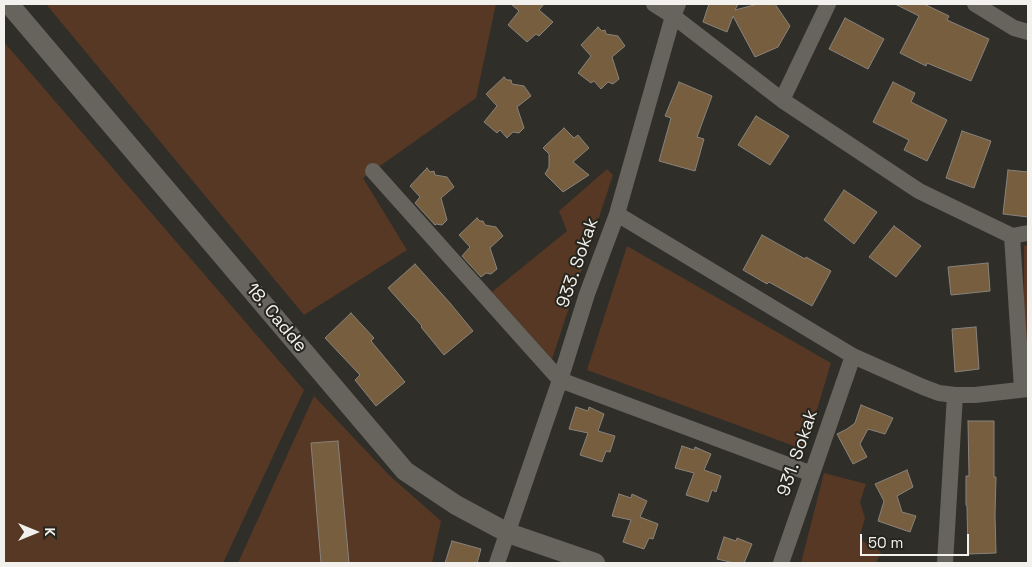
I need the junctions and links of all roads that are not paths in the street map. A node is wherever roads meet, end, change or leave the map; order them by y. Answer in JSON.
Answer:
{"nodes":[{"id":1,"x":8,"y":4,"type":"edge"},
{"id":2,"x":654,"y":4,"type":"edge"},
{"id":3,"x":828,"y":4,"type":"edge"},
{"id":4,"x":975,"y":4,"type":"edge"},
{"id":5,"x":676,"y":10,"type":"edge"},
{"id":6,"x":1028,"y":32,"type":"edge"},
{"id":7,"x":782,"y":100,"type":"junction"},
{"id":8,"x":373,"y":171,"type":"dead end"},
{"id":9,"x":617,"y":214,"type":"junction"},
{"id":10,"x":1028,"y":233,"type":"edge"},
{"id":11,"x":1012,"y":236,"type":"junction"},
{"id":12,"x":853,"y":356,"type":"junction"},
{"id":13,"x":560,"y":380,"type":"junction"},
{"id":14,"x":1025,"y":389,"type":"edge"},
{"id":15,"x":955,"y":395,"type":"junction"},
{"id":16,"x":812,"y":474,"type":"junction"},
{"id":17,"x":508,"y":533,"type":"junction"},
{"id":18,"x":497,"y":563,"type":"edge"},
{"id":19,"x":595,"y":563,"type":"edge"},
{"id":20,"x":781,"y":563,"type":"edge"},
{"id":21,"x":945,"y":563,"type":"edge"}],
"edges":[{"from":1,"to":17,"type":"street","name":"18. Cadde"},
{"from":2,"to":5,"type":"street"},
{"from":3,"to":7,"type":"street"},
{"from":4,"to":6,"type":"street"},
{"from":5,"to":7,"type":"street"},
{"from":5,"to":9,"type":"street","name":"933. Sokak"},
{"from":7,"to":11,"type":"street"},
{"from":8,"to":13,"type":"street"},
{"from":9,"to":12,"type":"street"},
{"from":9,"to":13,"type":"street","name":"933. Sokak"},
{"from":10,"to":11,"type":"street"},
{"from":11,"to":14,"type":"street"},
{"from":12,"to":15,"type":"street"},
{"from":12,"to":16,"type":"street","name":"931. Sokak"},
{"from":13,"to":16,"type":"street"},
{"from":13,"to":17,"type":"street","name":"933. Sokak"},
{"from":14,"to":15,"type":"street"},
{"from":15,"to":21,"type":"street"},
{"from":16,"to":20,"type":"street","name":"931. Sokak"},
{"from":17,"to":18,"type":"street","name":"933. Sokak"},
{"from":17,"to":19,"type":"street","name":"18. Cadde"}]}
